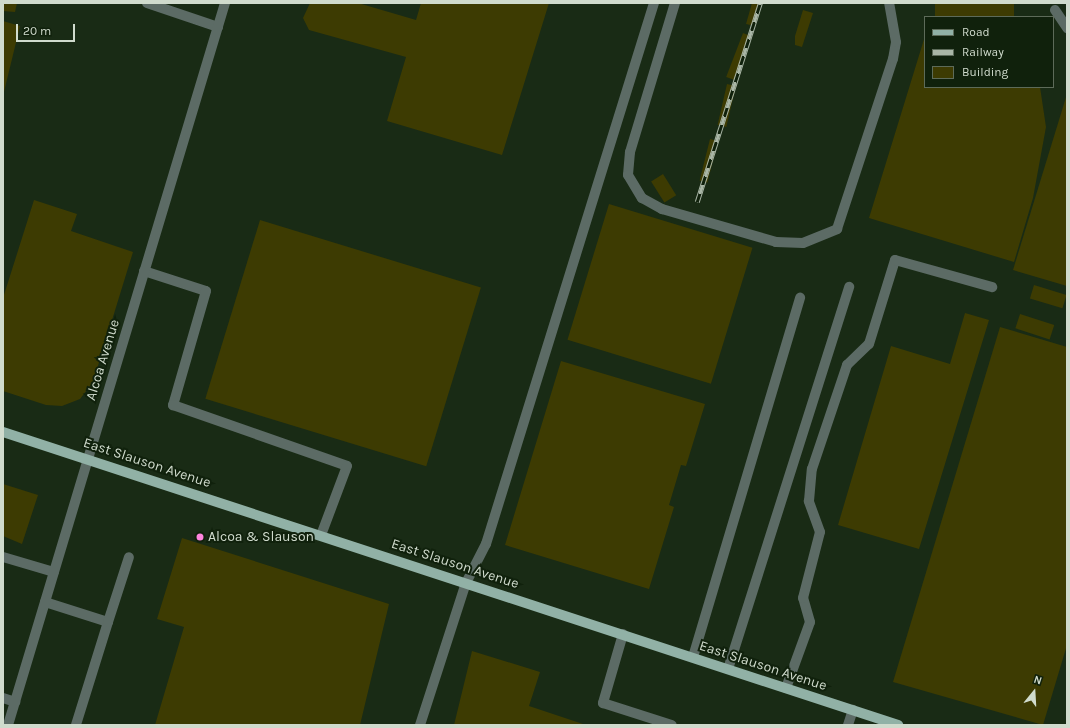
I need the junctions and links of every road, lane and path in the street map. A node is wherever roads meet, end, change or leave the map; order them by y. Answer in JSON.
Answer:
{"nodes":[{"id":1,"x":147,"y":3,"type":"edge"},
{"id":2,"x":225,"y":3,"type":"edge"},
{"id":3,"x":654,"y":3,"type":"edge"},
{"id":4,"x":675,"y":3,"type":"edge"},
{"id":5,"x":889,"y":3,"type":"edge"},
{"id":6,"x":1055,"y":10,"type":"dead end"},
{"id":7,"x":218,"y":27,"type":"junction"},
{"id":8,"x":1067,"y":28,"type":"edge"},
{"id":9,"x":144,"y":271,"type":"junction"},
{"id":10,"x":849,"y":287,"type":"dead end"},
{"id":11,"x":992,"y":287,"type":"dead end"},
{"id":12,"x":800,"y":298,"type":"dead end"},
{"id":13,"x":3,"y":432,"type":"edge"},
{"id":14,"x":88,"y":458,"type":"junction"},
{"id":15,"x":322,"y":536,"type":"junction"},
{"id":16,"x":129,"y":557,"type":"dead end"},
{"id":17,"x":3,"y":558,"type":"edge"},
{"id":18,"x":54,"y":572,"type":"junction"},
{"id":19,"x":466,"y":583,"type":"junction"},
{"id":20,"x":45,"y":602,"type":"junction"},
{"id":21,"x":108,"y":622,"type":"junction"},
{"id":22,"x":623,"y":634,"type":"junction"},
{"id":23,"x":693,"y":657,"type":"junction"},
{"id":24,"x":728,"y":669,"type":"junction"},
{"id":25,"x":786,"y":688,"type":"junction"},
{"id":26,"x":3,"y":698,"type":"edge"},
{"id":27,"x":15,"y":702,"type":"junction"},
{"id":28,"x":853,"y":710,"type":"junction"},
{"id":29,"x":8,"y":725,"type":"edge"},
{"id":30,"x":76,"y":725,"type":"edge"},
{"id":31,"x":420,"y":725,"type":"edge"},
{"id":32,"x":672,"y":725,"type":"edge"},
{"id":33,"x":848,"y":725,"type":"edge"},
{"id":34,"x":898,"y":725,"type":"edge"}],
"edges":[{"from":1,"to":7,"type":"street"},
{"from":2,"to":7,"type":"street","name":"Alcoa Avenue"},
{"from":3,"to":19,"type":"street"},
{"from":4,"to":5,"type":"street"},
{"from":6,"to":8,"type":"street"},
{"from":7,"to":9,"type":"street","name":"Alcoa Avenue"},
{"from":9,"to":14,"type":"street","name":"Alcoa Avenue"},
{"from":9,"to":15,"type":"street"},
{"from":10,"to":24,"type":"street"},
{"from":11,"to":25,"type":"street"},
{"from":12,"to":23,"type":"street"},
{"from":13,"to":14,"type":"main road","name":"East Slauson Avenue"},
{"from":14,"to":15,"type":"main road","name":"East Slauson Avenue"},
{"from":14,"to":18,"type":"street","name":"Alcoa Avenue"},
{"from":15,"to":19,"type":"main road","name":"East Slauson Avenue"},
{"from":16,"to":21,"type":"street"},
{"from":17,"to":18,"type":"street"},
{"from":18,"to":20,"type":"street","name":"Alcoa Avenue"},
{"from":19,"to":22,"type":"main road","name":"East Slauson Avenue"},
{"from":19,"to":31,"type":"street"},
{"from":20,"to":21,"type":"street"},
{"from":20,"to":27,"type":"street","name":"Alcoa Avenue"},
{"from":21,"to":30,"type":"street"},
{"from":22,"to":23,"type":"main road","name":"East Slauson Avenue"},
{"from":22,"to":32,"type":"street"},
{"from":23,"to":24,"type":"main road","name":"East Slauson Avenue"},
{"from":24,"to":25,"type":"main road","name":"East Slauson Avenue"},
{"from":25,"to":28,"type":"main road","name":"East Slauson Avenue"},
{"from":26,"to":27,"type":"street"},
{"from":27,"to":29,"type":"street","name":"Alcoa Avenue"},
{"from":28,"to":33,"type":"street"},
{"from":28,"to":34,"type":"main road","name":"East Slauson Avenue"}]}
